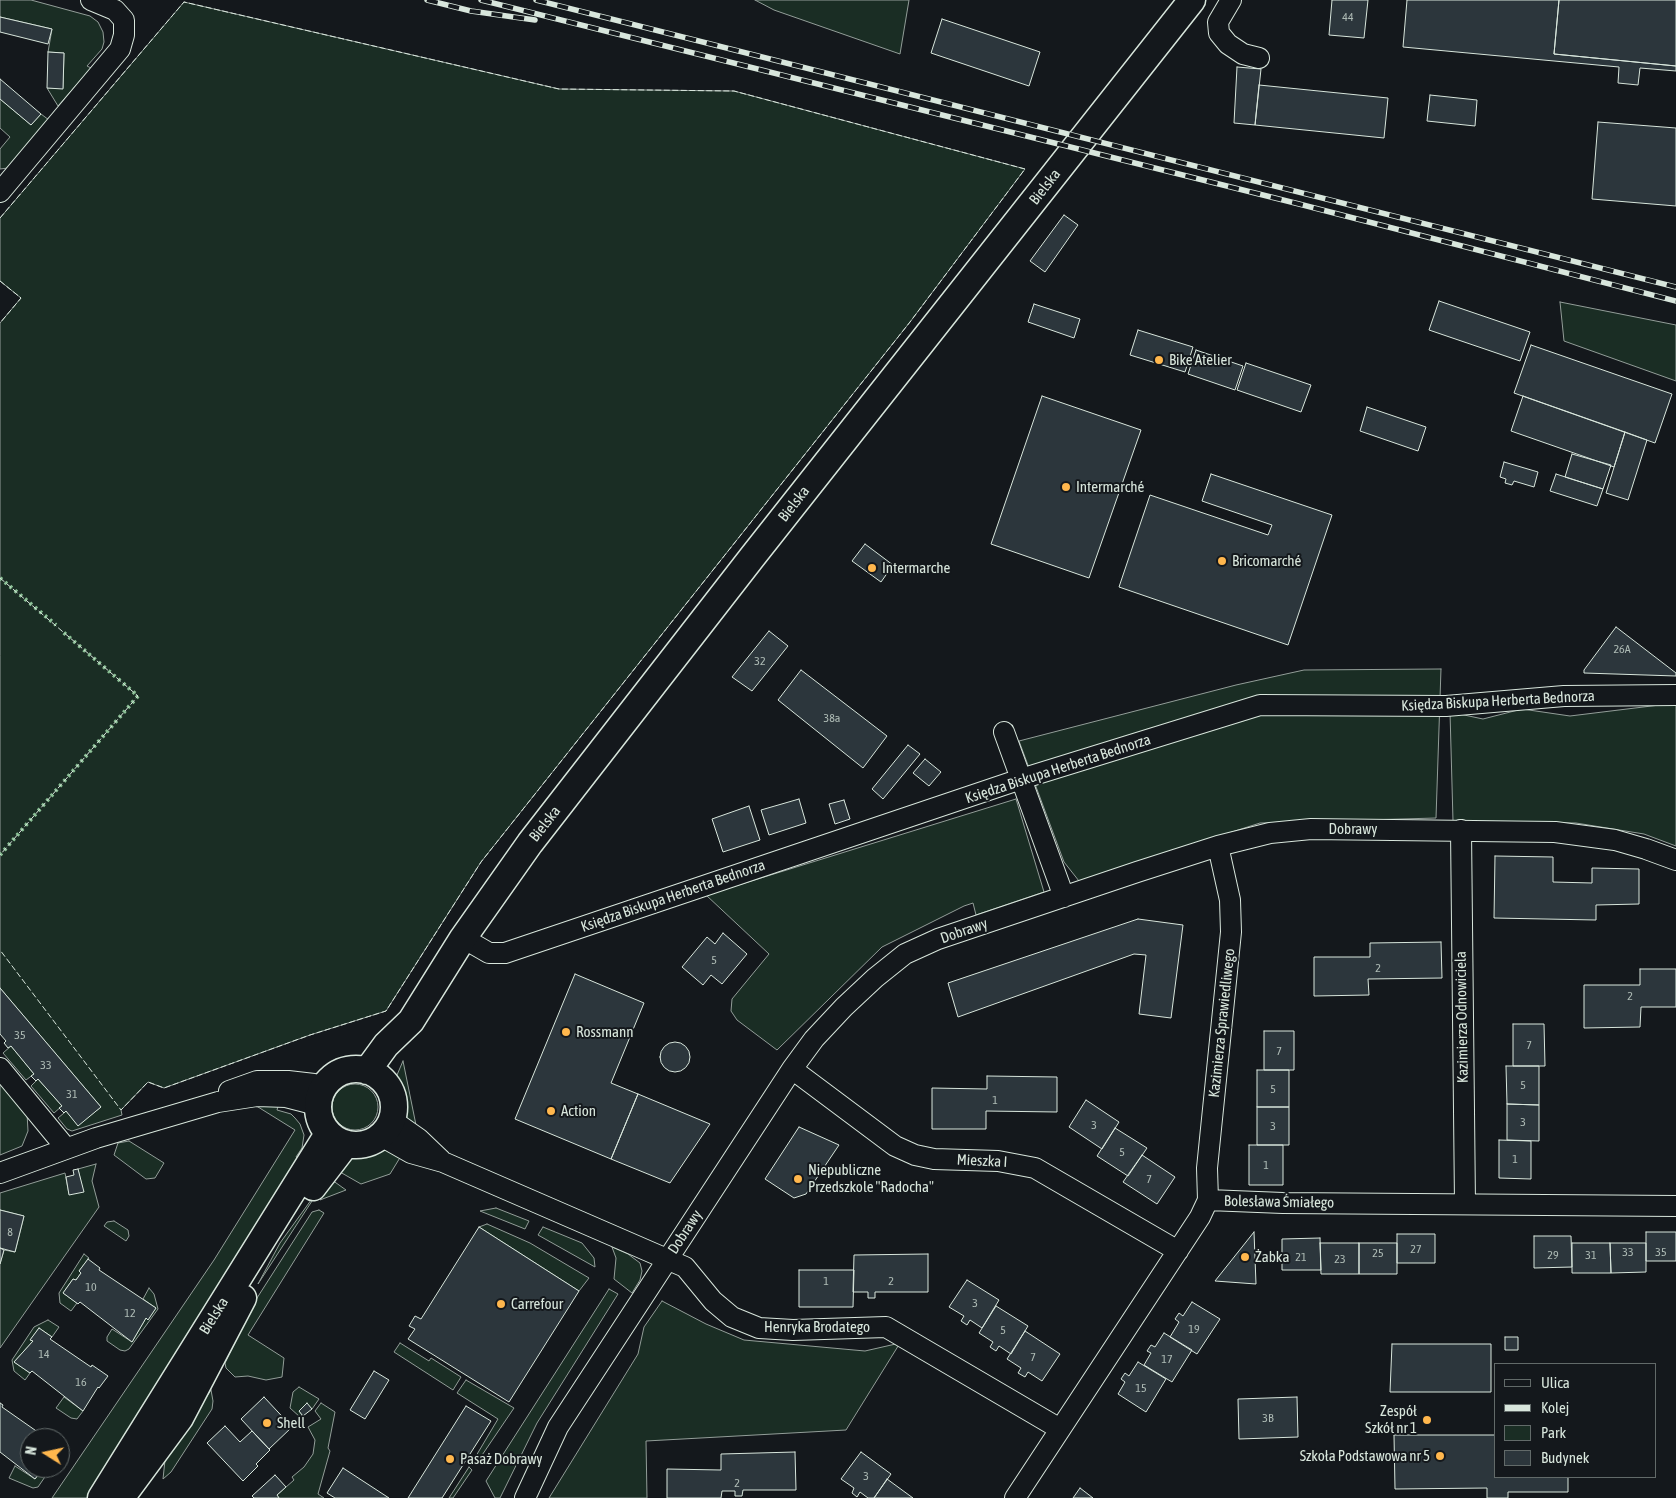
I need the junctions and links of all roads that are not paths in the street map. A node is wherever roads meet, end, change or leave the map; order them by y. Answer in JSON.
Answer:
{"nodes":[{"id":1,"x":91,"y":0,"type":"edge"},
{"id":2,"x":1192,"y":0,"type":"edge"},
{"id":3,"x":1231,"y":0,"type":"edge"},
{"id":4,"x":1259,"y":58,"type":"dead end"},
{"id":5,"x":0,"y":192,"type":"edge"},
{"id":6,"x":1676,"y":695,"type":"edge"},
{"id":7,"x":1004,"y":732,"type":"dead end"},
{"id":8,"x":1021,"y":779,"type":"junction"},
{"id":9,"x":1461,"y":830,"type":"junction"},
{"id":10,"x":1218,"y":846,"type":"junction"},
{"id":11,"x":1676,"y":860,"type":"edge"},
{"id":12,"x":1064,"y":897,"type":"junction"},
{"id":13,"x":463,"y":938,"type":"junction"},
{"id":14,"x":0,"y":1068,"type":"edge"},
{"id":15,"x":792,"y":1069,"type":"junction"},
{"id":16,"x":375,"y":1076,"type":"junction"},
{"id":17,"x":229,"y":1091,"type":"dead end"},
{"id":18,"x":316,"y":1095,"type":"junction"},
{"id":19,"x":386,"y":1128,"type":"junction"},
{"id":20,"x":337,"y":1139,"type":"junction"},
{"id":21,"x":66,"y":1148,"type":"junction"},
{"id":22,"x":0,"y":1173,"type":"edge"},
{"id":23,"x":1208,"y":1200,"type":"junction"},
{"id":24,"x":1465,"y":1204,"type":"junction"},
{"id":25,"x":1676,"y":1206,"type":"edge"},
{"id":26,"x":1178,"y":1251,"type":"junction"},
{"id":27,"x":667,"y":1260,"type":"junction"},
{"id":28,"x":1060,"y":1429,"type":"junction"},
{"id":29,"x":101,"y":1498,"type":"edge"},
{"id":30,"x":121,"y":1498,"type":"edge"},
{"id":31,"x":525,"y":1498,"type":"edge"},
{"id":32,"x":1015,"y":1498,"type":"edge"}],
"edges":[{"from":1,"to":5,"type":"street"},
{"from":2,"to":13,"type":"main road","name":"Bielska"},
{"from":3,"to":4,"type":"street"},
{"from":6,"to":8,"type":"street","name":"Księdza Biskupa Herberta Bednorza"},
{"from":7,"to":8,"type":"street"},
{"from":8,"to":12,"type":"street"},
{"from":8,"to":13,"type":"street","name":"Księdza Biskupa Herberta Bednorza"},
{"from":9,"to":10,"type":"street","name":"Dobrawy"},
{"from":9,"to":11,"type":"street","name":"Dobrawy"},
{"from":9,"to":24,"type":"street","name":"Kazimierza Odnowiciela"},
{"from":10,"to":12,"type":"street","name":"Dobrawy"},
{"from":10,"to":23,"type":"street","name":"Kazimierza Sprawiedliwego"},
{"from":12,"to":15,"type":"street","name":"Dobrawy"},
{"from":13,"to":16,"type":"main road","name":"Bielska"},
{"from":14,"to":21,"type":"street"},
{"from":15,"to":26,"type":"street","name":"Mieszka I"},
{"from":15,"to":27,"type":"street","name":"Dobrawy"},
{"from":16,"to":18,"type":"main road"},
{"from":16,"to":19,"type":"main road"},
{"from":17,"to":18,"type":"street"},
{"from":18,"to":20,"type":"main road"},
{"from":18,"to":21,"type":"street"},
{"from":19,"to":20,"type":"main road"},
{"from":19,"to":27,"type":"street","name":"Henryka Brodatego"},
{"from":20,"to":29,"type":"main road","name":"Bielska"},
{"from":20,"to":30,"type":"main road","name":"Bielska"},
{"from":21,"to":22,"type":"street"},
{"from":23,"to":24,"type":"street","name":"Bolesława Śmiałego"},
{"from":23,"to":26,"type":"street","name":"Bolesława Śmiałego"},
{"from":24,"to":25,"type":"street","name":"Bolesława Śmiałego"},
{"from":26,"to":28,"type":"street","name":"Bolesława Śmiałego"},
{"from":27,"to":28,"type":"street","name":"Henryka Brodatego"},
{"from":27,"to":31,"type":"street","name":"Dobrawy"},
{"from":28,"to":32,"type":"street","name":"Bolesława Śmiałego"}]}
